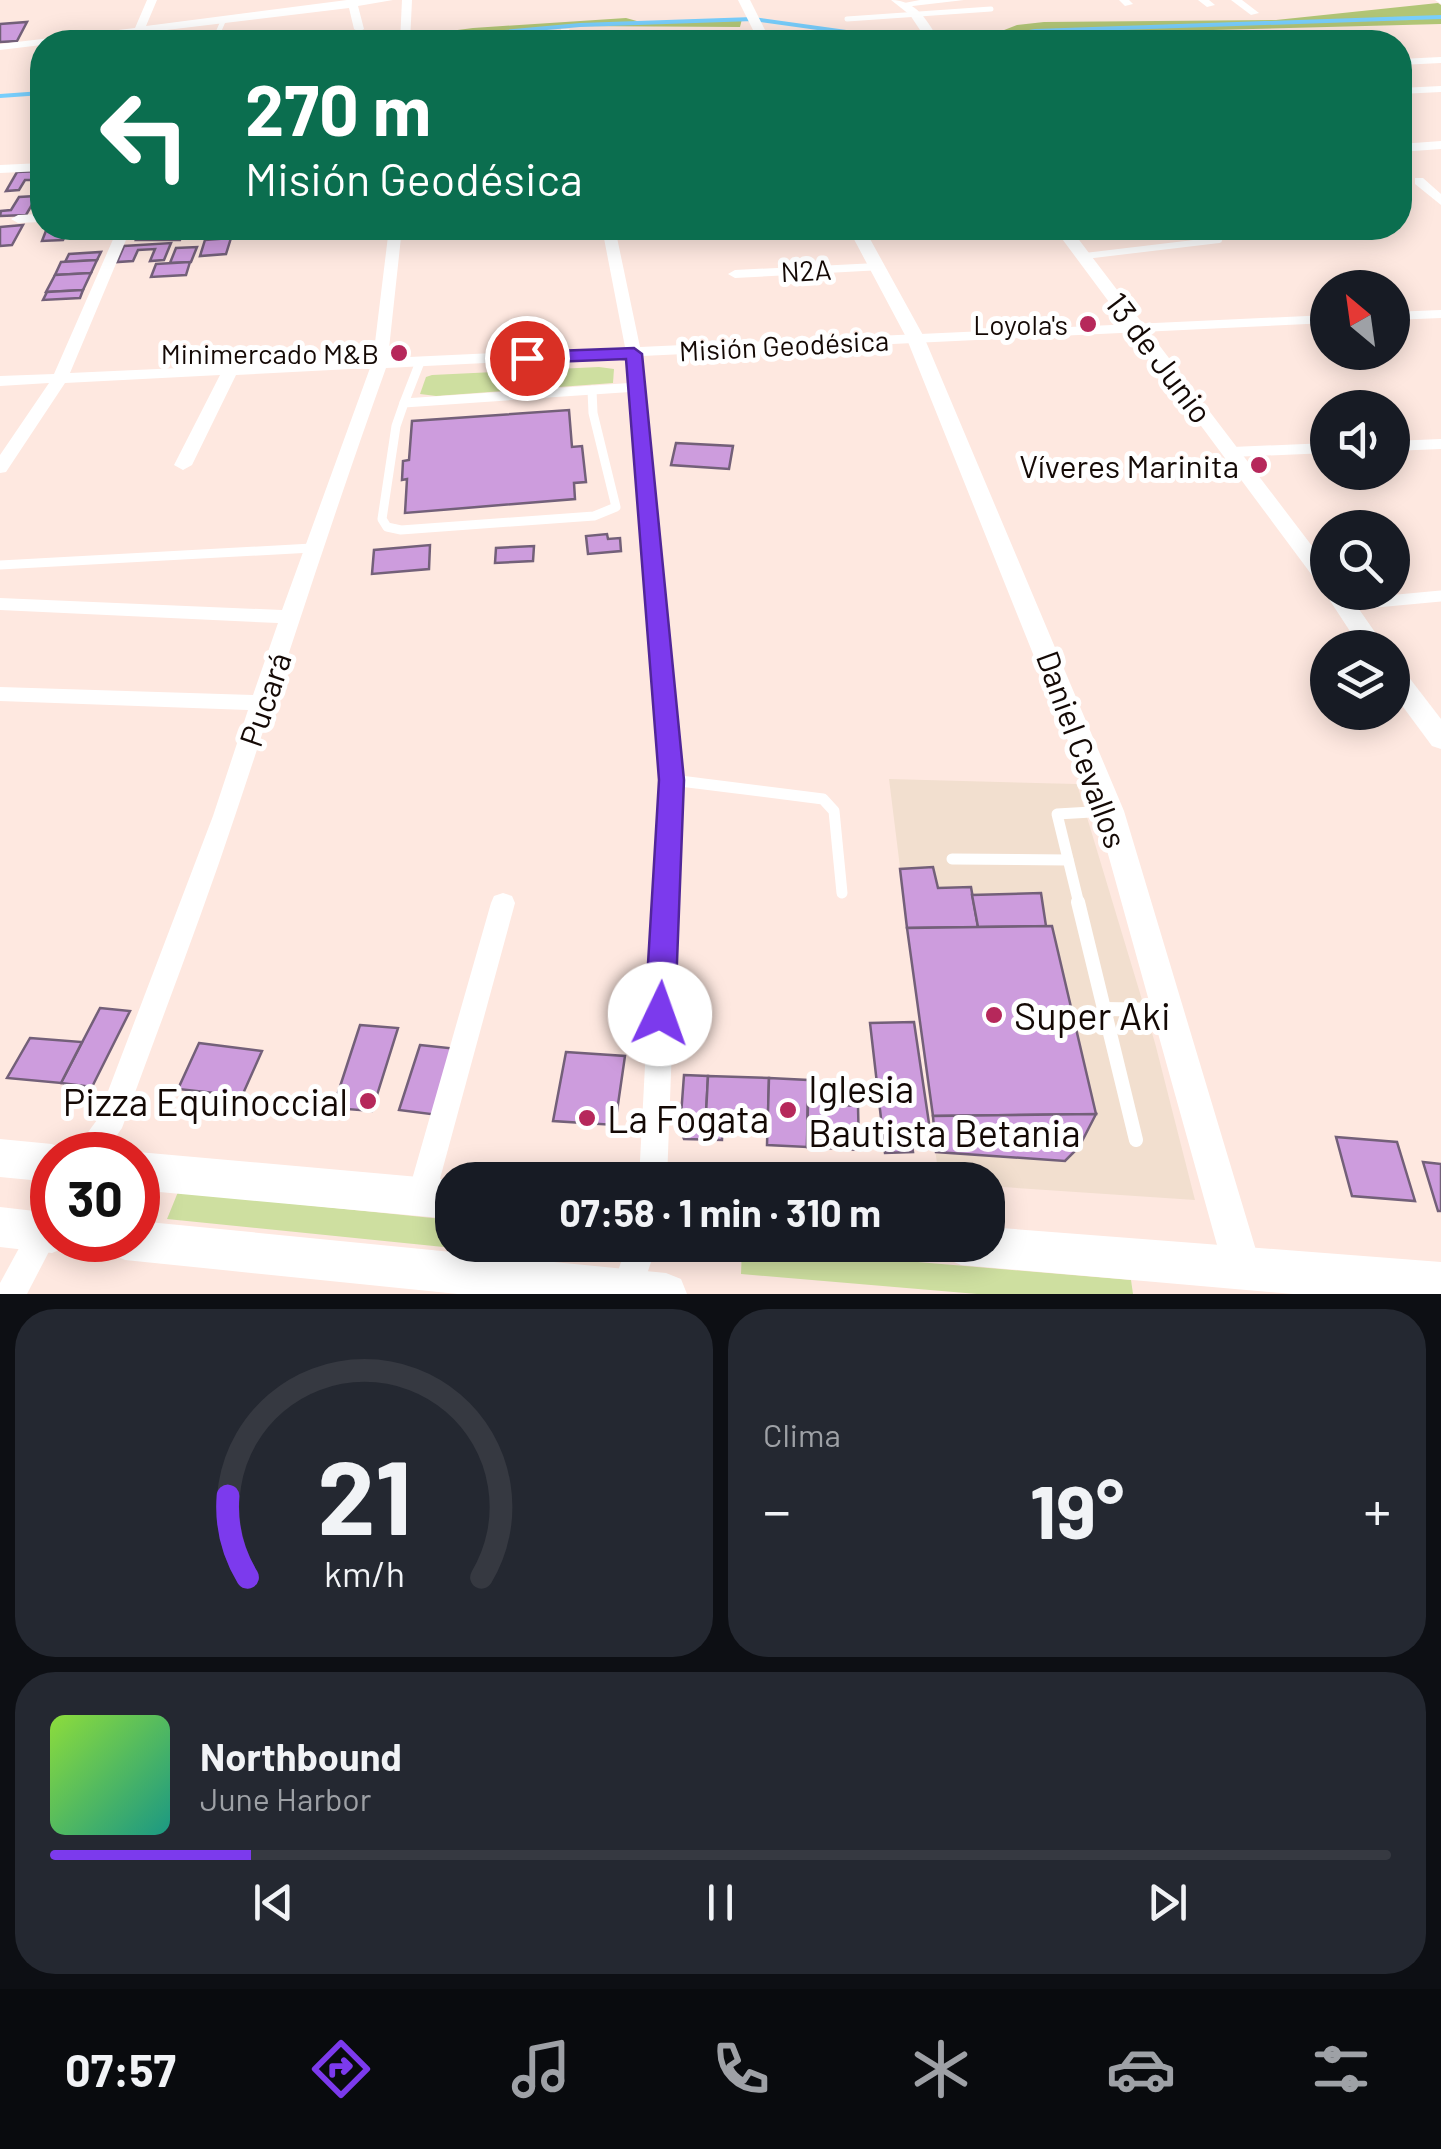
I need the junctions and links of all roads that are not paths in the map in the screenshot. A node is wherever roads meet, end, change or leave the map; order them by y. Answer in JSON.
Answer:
{"nodes":[{"id":1,"x":152,"y":0,"type":"edge"},
{"id":2,"x":388,"y":0,"type":"edge"},
{"id":3,"x":406,"y":0,"type":"edge"},
{"id":4,"x":744,"y":0,"type":"edge"},
{"id":5,"x":958,"y":0,"type":"edge"},
{"id":6,"x":1236,"y":0,"type":"edge"},
{"id":7,"x":352,"y":2,"type":"edge"},
{"id":8,"x":298,"y":5,"type":"edge"},
{"id":9,"x":906,"y":6,"type":"edge"},
{"id":10,"x":991,"y":9,"type":"dead end"},
{"id":11,"x":1254,"y":12,"type":"dead end"},
{"id":12,"x":847,"y":18,"type":"dead end"},
{"id":13,"x":224,"y":19,"type":"junction"},
{"id":14,"x":359,"y":29,"type":"dead end"},
{"id":15,"x":139,"y":30,"type":"joint"},
{"id":16,"x":219,"y":30,"type":"edge"},
{"id":17,"x":405,"y":30,"type":"edge"},
{"id":18,"x":757,"y":30,"type":"edge"},
{"id":19,"x":925,"y":30,"type":"edge"},
{"id":20,"x":30,"y":43,"type":"edge"},
{"id":21,"x":0,"y":47,"type":"edge"},
{"id":22,"x":1441,"y":60,"type":"edge"},
{"id":23,"x":1412,"y":61,"type":"edge"},
{"id":24,"x":1441,"y":88,"type":"edge"},
{"id":25,"x":1412,"y":90,"type":"edge"},
{"id":26,"x":1441,"y":145,"type":"edge"},
{"id":27,"x":1412,"y":147,"type":"edge"},
{"id":28,"x":30,"y":167,"type":"edge"},
{"id":29,"x":0,"y":168,"type":"edge"},
{"id":30,"x":1419,"y":182,"type":"dead end"},
{"id":31,"x":1441,"y":201,"type":"edge"},
{"id":32,"x":30,"y":219,"type":"edge"},
{"id":33,"x":18,"y":220,"type":"dead end"},
{"id":34,"x":119,"y":240,"type":"edge"},
{"id":35,"x":393,"y":240,"type":"edge"},
{"id":36,"x":610,"y":240,"type":"edge"},
{"id":37,"x":863,"y":240,"type":"edge"},
{"id":38,"x":1072,"y":240,"type":"edge"},
{"id":39,"x":1219,"y":240,"type":"dead end"},
{"id":40,"x":1085,"y":256,"type":"junction"},
{"id":41,"x":877,"y":266,"type":"junction"},
{"id":42,"x":735,"y":274,"type":"dead end"},
{"id":43,"x":1441,"y":314,"type":"edge"},
{"id":44,"x":1410,"y":315,"type":"edge"},
{"id":45,"x":1310,"y":320,"type":"edge"},
{"id":46,"x":1136,"y":328,"type":"junction"},
{"id":47,"x":915,"y":337,"type":"junction"},
{"id":48,"x":634,"y":354,"type":"junction"},
{"id":49,"x":420,"y":362,"type":"junction"},
{"id":50,"x":380,"y":363,"type":"junction"},
{"id":51,"x":231,"y":370,"type":"junction"},
{"id":52,"x":60,"y":378,"type":"junction"},
{"id":53,"x":0,"y":381,"type":"edge"},
{"id":54,"x":638,"y":388,"type":"junction"},
{"id":55,"x":592,"y":390,"type":"junction"},
{"id":56,"x":404,"y":403,"type":"junction"},
{"id":57,"x":1441,"y":444,"type":"edge"},
{"id":58,"x":1410,"y":445,"type":"edge"},
{"id":59,"x":1310,"y":449,"type":"edge"},
{"id":60,"x":1232,"y":452,"type":"junction"},
{"id":61,"x":183,"y":464,"type":"dead end"},
{"id":62,"x":0,"y":468,"type":"edge"},
{"id":63,"x":312,"y":548,"type":"junction"},
{"id":64,"x":1310,"y":559,"type":"edge"},
{"id":65,"x":0,"y":565,"type":"edge"},
{"id":66,"x":1441,"y":596,"type":"edge"},
{"id":67,"x":1410,"y":597,"type":"edge"},
{"id":68,"x":0,"y":604,"type":"edge"},
{"id":69,"x":292,"y":617,"type":"junction"},
{"id":70,"x":0,"y":694,"type":"edge"},
{"id":71,"x":1410,"y":697,"type":"edge"},
{"id":72,"x":262,"y":703,"type":"junction"},
{"id":73,"x":1441,"y":739,"type":"edge"},
{"id":74,"x":671,"y":780,"type":"junction"},
{"id":75,"x":1110,"y":810,"type":"junction"},
{"id":76,"x":952,"y":859,"type":"dead end"},
{"id":77,"x":1068,"y":860,"type":"junction"},
{"id":78,"x":842,"y":892,"type":"dead end"},
{"id":79,"x":503,"y":903,"type":"dead end"},
{"id":80,"x":1105,"y":1009,"type":"junction"},
{"id":81,"x":1170,"y":1010,"type":"junction"},
{"id":82,"x":105,"y":1132,"type":"edge"},
{"id":83,"x":1136,"y":1140,"type":"dead end"},
{"id":84,"x":0,"y":1158,"type":"edge"},
{"id":85,"x":30,"y":1161,"type":"edge"},
{"id":86,"x":445,"y":1162,"type":"edge"},
{"id":87,"x":654,"y":1162,"type":"edge"},
{"id":88,"x":160,"y":1173,"type":"edge"},
{"id":89,"x":435,"y":1199,"type":"edge"},
{"id":90,"x":0,"y":1227,"type":"edge"},
{"id":91,"x":30,"y":1227,"type":"edge"},
{"id":92,"x":160,"y":1244,"type":"edge"},
{"id":93,"x":1005,"y":1251,"type":"edge"},
{"id":94,"x":30,"y":1261,"type":"edge"},
{"id":95,"x":641,"y":1262,"type":"edge"},
{"id":96,"x":1244,"y":1282,"type":"edge"},
{"id":97,"x":1441,"y":1282,"type":"edge"},
{"id":98,"x":639,"y":1293,"type":"edge"},
{"id":99,"x":11,"y":1294,"type":"edge"}],
"edges":[{"from":1,"to":15,"type":"street"},
{"from":2,"to":7,"type":"street"},
{"from":3,"to":17,"type":"street"},
{"from":4,"to":18,"type":"street"},
{"from":5,"to":9,"type":"street"},
{"from":6,"to":11,"type":"street"},
{"from":7,"to":8,"type":"street"},
{"from":7,"to":14,"type":"street"},
{"from":8,"to":13,"type":"street"},
{"from":9,"to":10,"type":"lane"},
{"from":9,"to":12,"type":"lane"},
{"from":9,"to":19,"type":"street"},
{"from":13,"to":15,"type":"street"},
{"from":13,"to":16,"type":"lane"},
{"from":20,"to":21,"type":"street"},
{"from":22,"to":23,"type":"street"},
{"from":24,"to":25,"type":"street"},
{"from":26,"to":27,"type":"street"},
{"from":28,"to":29,"type":"street"},
{"from":30,"to":31,"type":"street"},
{"from":32,"to":33,"type":"street"},
{"from":34,"to":52,"type":"street"},
{"from":35,"to":50,"type":"street","name":"Pucará"},
{"from":36,"to":48,"type":"street"},
{"from":37,"to":41,"type":"street","name":"Daniel Cevallos"},
{"from":38,"to":40,"type":"street","name":"13 de Junio"},
{"from":39,"to":40,"type":"lane"},
{"from":40,"to":46,"type":"street","name":"13 de Junio"},
{"from":41,"to":42,"type":"street","name":"N2A"},
{"from":41,"to":47,"type":"street","name":"Daniel Cevallos"},
{"from":43,"to":44,"type":"street"},
{"from":45,"to":46,"type":"street","name":"Misión Geodésica"},
{"from":46,"to":47,"type":"street","name":"Misión Geodésica"},
{"from":46,"to":60,"type":"street","name":"13 de Junio"},
{"from":47,"to":48,"type":"street","name":"Misión Geodésica"},
{"from":47,"to":75,"type":"street","name":"Daniel Cevallos"},
{"from":48,"to":49,"type":"street","name":"Misión Geodésica"},
{"from":48,"to":54,"type":"street"},
{"from":49,"to":50,"type":"street","name":"Misión Geodésica"},
{"from":49,"to":56,"type":"lane"},
{"from":50,"to":51,"type":"street","name":"Misión Geodésica"},
{"from":50,"to":63,"type":"street","name":"Pucará"},
{"from":51,"to":52,"type":"street","name":"Misión Geodésica"},
{"from":51,"to":61,"type":"street"},
{"from":52,"to":53,"type":"street","name":"Misión Geodésica"},
{"from":52,"to":62,"type":"street"},
{"from":54,"to":55,"type":"lane"},
{"from":54,"to":74,"type":"street"},
{"from":55,"to":56,"type":"lane"},
{"from":55,"to":56,"type":"lane"},
{"from":57,"to":58,"type":"street"},
{"from":59,"to":60,"type":"street"},
{"from":60,"to":64,"type":"street","name":"13 de Junio"},
{"from":63,"to":65,"type":"lane"},
{"from":63,"to":69,"type":"street","name":"Pucará"},
{"from":66,"to":67,"type":"lane"},
{"from":68,"to":69,"type":"street"},
{"from":69,"to":72,"type":"street","name":"Pucará"},
{"from":70,"to":72,"type":"street"},
{"from":71,"to":73,"type":"street"},
{"from":72,"to":82,"type":"street","name":"Pucará"},
{"from":74,"to":78,"type":"lane"},
{"from":74,"to":87,"type":"street"},
{"from":75,"to":77,"type":"lane"},
{"from":75,"to":81,"type":"street","name":"Daniel Cevallos"},
{"from":76,"to":77,"type":"lane"},
{"from":77,"to":80,"type":"lane"},
{"from":79,"to":86,"type":"street"},
{"from":80,"to":81,"type":"lane"},
{"from":80,"to":83,"type":"lane"},
{"from":81,"to":96,"type":"street","name":"Daniel Cevallos"},
{"from":84,"to":85,"type":"main road"},
{"from":88,"to":89,"type":"main road"},
{"from":90,"to":91,"type":"main road"},
{"from":92,"to":98,"type":"main road"},
{"from":93,"to":96,"type":"main road"},
{"from":94,"to":99,"type":"street"},
{"from":95,"to":98,"type":"street"},
{"from":96,"to":97,"type":"main road"}]}
